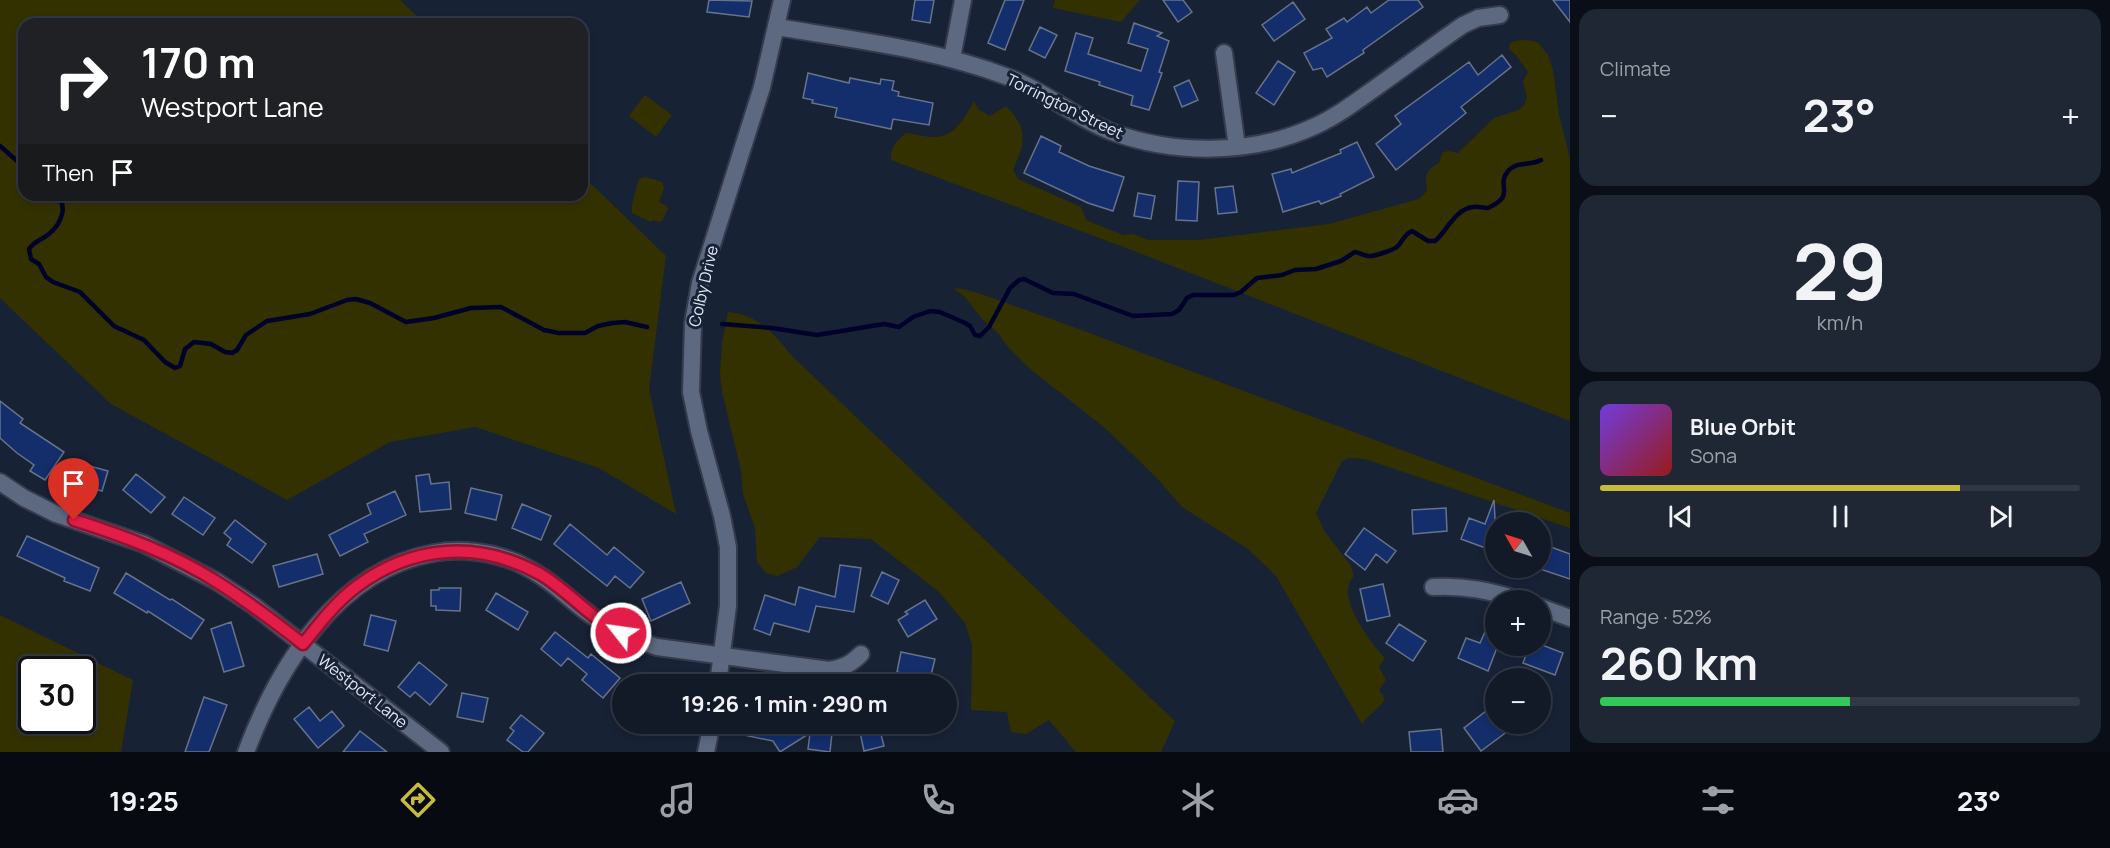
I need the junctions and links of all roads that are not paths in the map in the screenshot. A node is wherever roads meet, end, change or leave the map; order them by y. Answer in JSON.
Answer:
{"nodes":[{"id":1,"x":782,"y":0,"type":"edge"},
{"id":2,"x":963,"y":0,"type":"edge"},
{"id":3,"x":1500,"y":15,"type":"dead end"},
{"id":4,"x":777,"y":27,"type":"junction"},
{"id":5,"x":1224,"y":53,"type":"dead end"},
{"id":6,"x":952,"y":58,"type":"junction"},
{"id":7,"x":1237,"y":147,"type":"junction"},
{"id":8,"x":0,"y":482,"type":"edge"},
{"id":9,"x":1433,"y":587,"type":"dead end"},
{"id":10,"x":1485,"y":590,"type":"edge"},
{"id":11,"x":1551,"y":611,"type":"edge"},
{"id":12,"x":1570,"y":618,"type":"edge"},
{"id":13,"x":303,"y":644,"type":"junction"},
{"id":14,"x":861,"y":654,"type":"dead end"},
{"id":15,"x":722,"y":655,"type":"junction"},
{"id":16,"x":719,"y":674,"type":"edge"},
{"id":17,"x":710,"y":734,"type":"edge"},
{"id":18,"x":246,"y":752,"type":"edge"},
{"id":19,"x":441,"y":752,"type":"edge"},
{"id":20,"x":706,"y":752,"type":"edge"}],
"edges":[{"from":1,"to":4,"type":"street","name":"Colby Drive"},
{"from":2,"to":6,"type":"street"},
{"from":3,"to":7,"type":"street","name":"Torrington Street"},
{"from":4,"to":6,"type":"street","name":"Torrington Street"},
{"from":4,"to":15,"type":"street","name":"Colby Drive"},
{"from":5,"to":7,"type":"street"},
{"from":6,"to":7,"type":"street","name":"Torrington Street"},
{"from":8,"to":13,"type":"street","name":"Westport Lane"},
{"from":9,"to":10,"type":"street"},
{"from":11,"to":12,"type":"street"},
{"from":13,"to":15,"type":"street"},
{"from":13,"to":18,"type":"street"},
{"from":13,"to":19,"type":"street","name":"Westport Lane"},
{"from":14,"to":15,"type":"street"},
{"from":15,"to":16,"type":"street","name":"Colby Drive"},
{"from":17,"to":20,"type":"street"}]}
